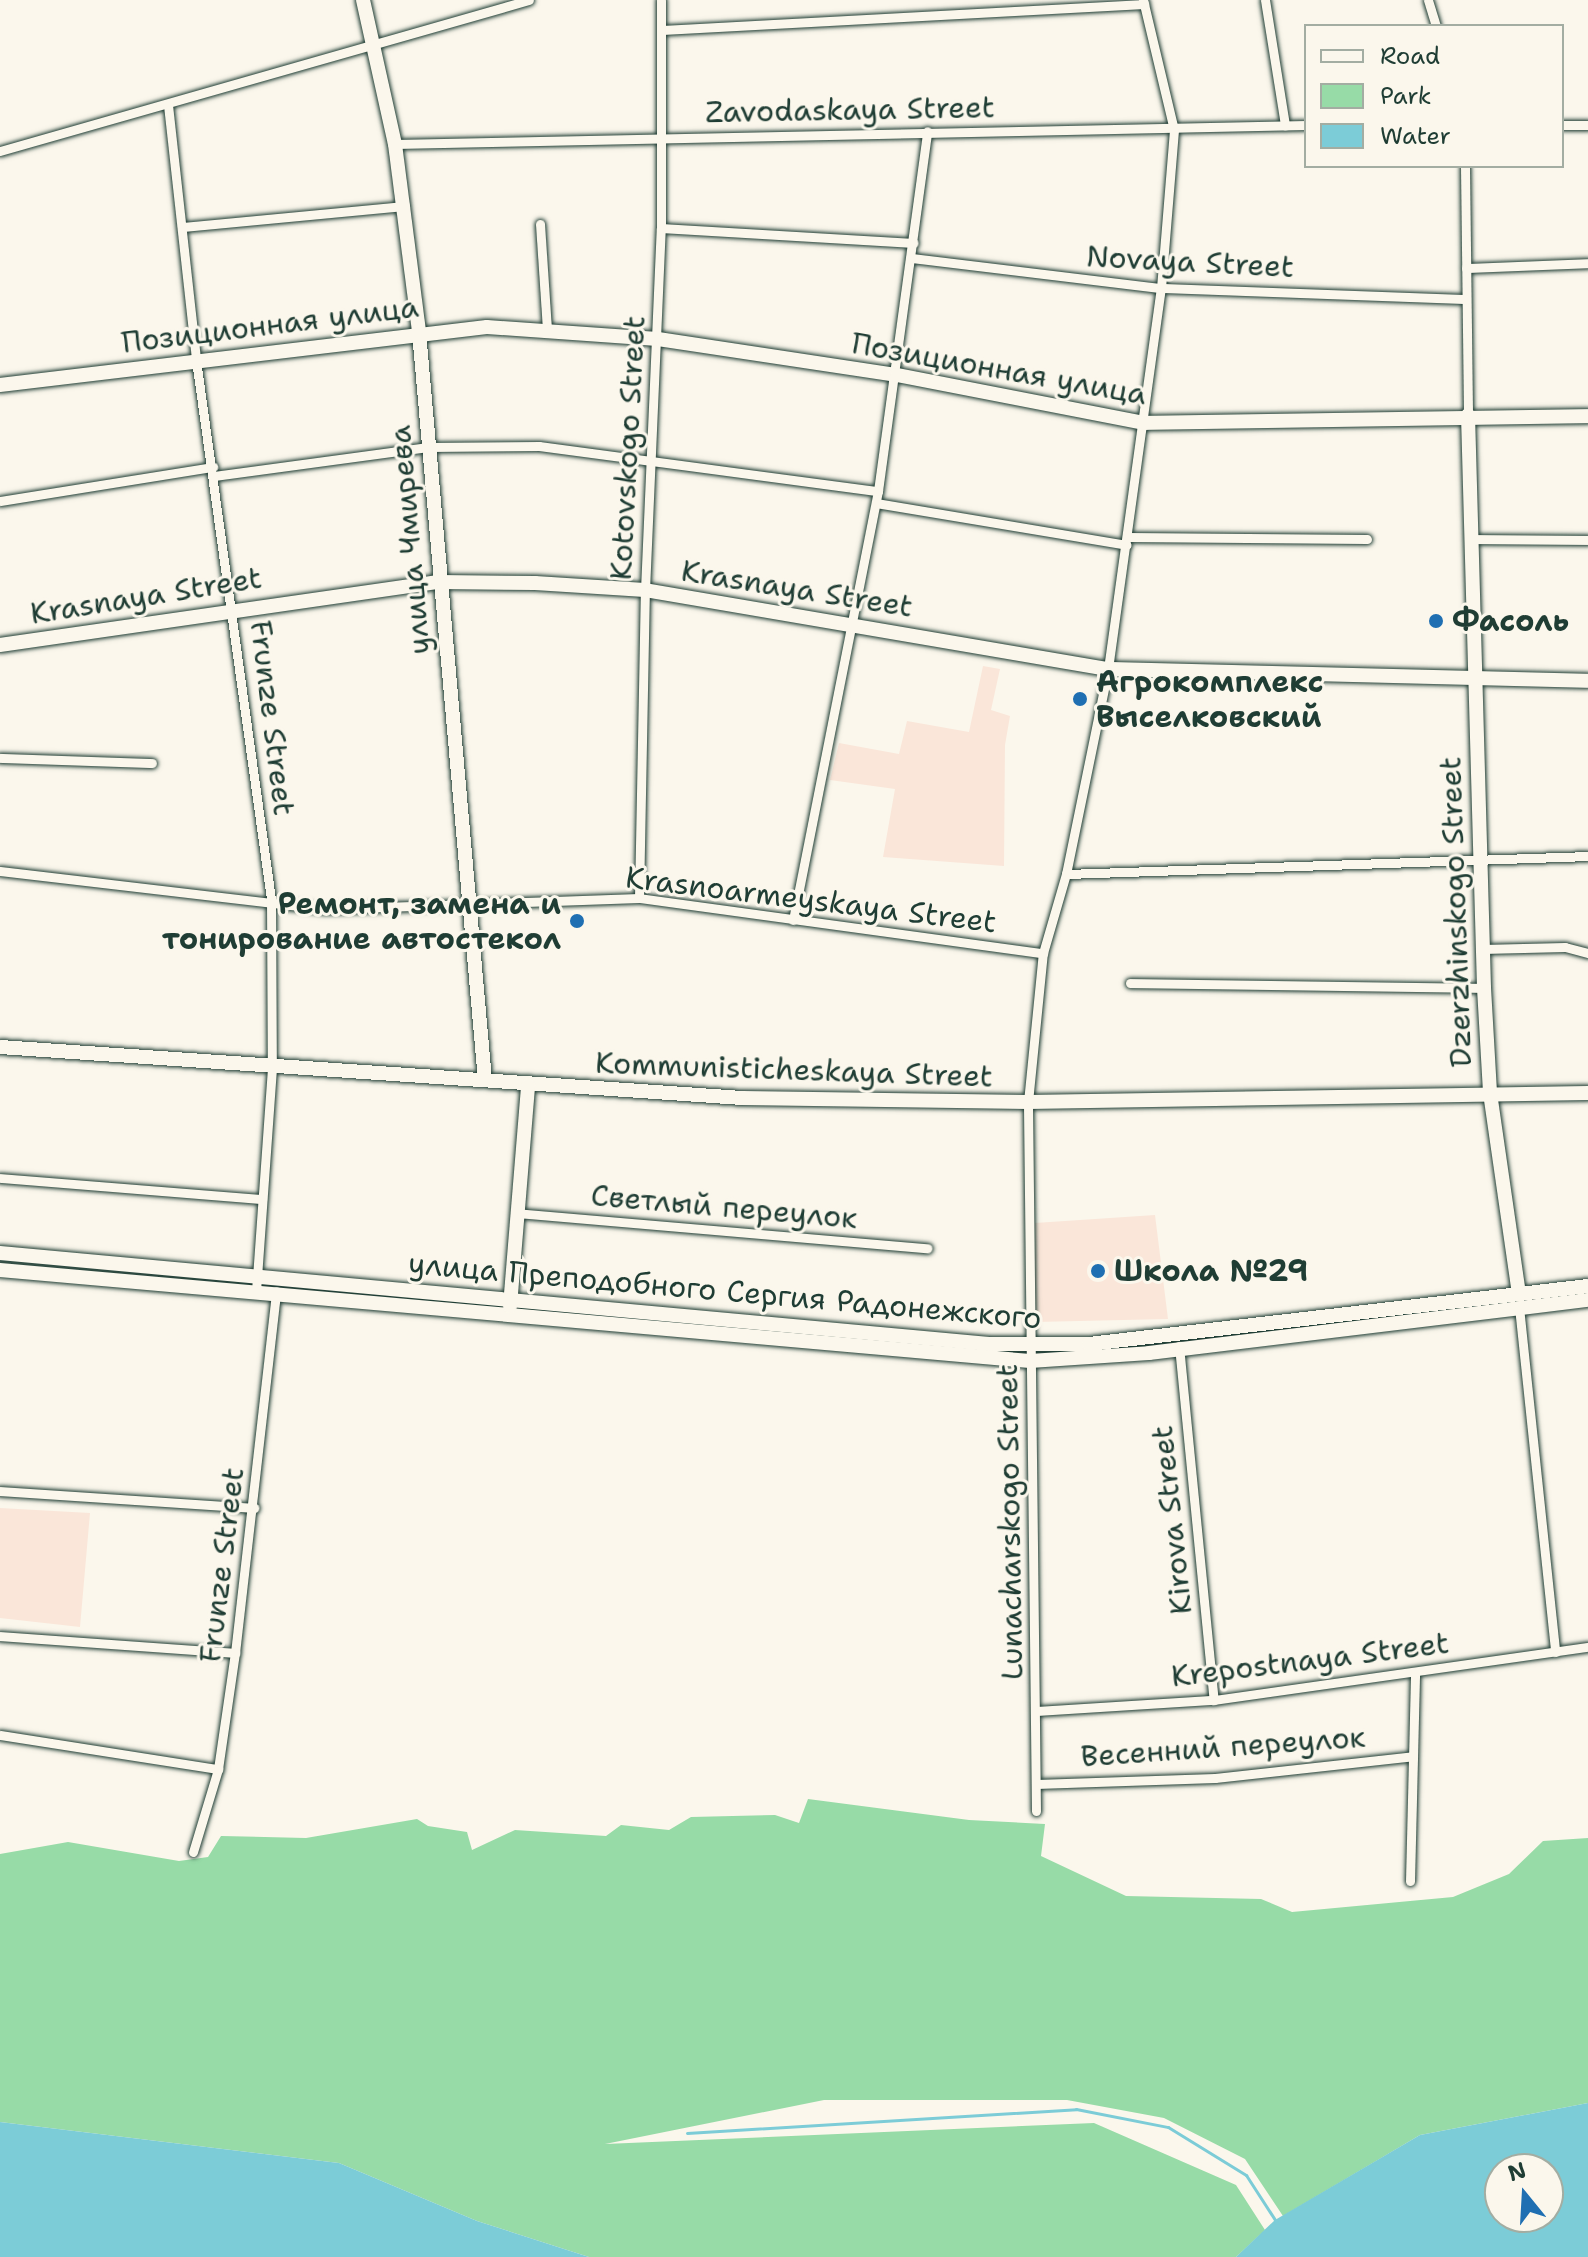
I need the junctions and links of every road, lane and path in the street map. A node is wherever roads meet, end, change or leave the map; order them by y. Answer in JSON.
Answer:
{"nodes":[{"id":1,"x":363,"y":0,"type":"edge"},
{"id":2,"x":529,"y":0,"type":"edge"},
{"id":3,"x":661,"y":0,"type":"edge"},
{"id":4,"x":1265,"y":0,"type":"edge"},
{"id":5,"x":1428,"y":0,"type":"edge"},
{"id":6,"x":1144,"y":2,"type":"edge"},
{"id":7,"x":1435,"y":24,"type":"edge"},
{"id":8,"x":662,"y":30,"type":"junction"},
{"id":9,"x":372,"y":44,"type":"junction"},
{"id":10,"x":168,"y":105,"type":"junction"},
{"id":11,"x":1285,"y":125,"type":"junction"},
{"id":12,"x":1304,"y":125,"type":"edge"},
{"id":13,"x":1564,"y":125,"type":"edge"},
{"id":14,"x":1588,"y":125,"type":"edge"},
{"id":15,"x":1174,"y":130,"type":"junction"},
{"id":16,"x":927,"y":131,"type":"junction"},
{"id":17,"x":661,"y":137,"type":"junction"},
{"id":18,"x":395,"y":144,"type":"junction"},
{"id":19,"x":0,"y":151,"type":"edge"},
{"id":20,"x":1465,"y":168,"type":"edge"},
{"id":21,"x":405,"y":206,"type":"junction"},
{"id":22,"x":540,"y":224,"type":"dead end"},
{"id":23,"x":182,"y":227,"type":"junction"},
{"id":24,"x":661,"y":228,"type":"junction"},
{"id":25,"x":914,"y":243,"type":"junction"},
{"id":26,"x":912,"y":258,"type":"junction"},
{"id":27,"x":1588,"y":263,"type":"edge"},
{"id":28,"x":1466,"y":268,"type":"junction"},
{"id":29,"x":1161,"y":288,"type":"junction"},
{"id":30,"x":1466,"y":299,"type":"junction"},
{"id":31,"x":547,"y":329,"type":"junction"},
{"id":32,"x":419,"y":332,"type":"junction"},
{"id":33,"x":658,"y":339,"type":"junction"},
{"id":34,"x":196,"y":360,"type":"junction"},
{"id":35,"x":897,"y":375,"type":"junction"},
{"id":36,"x":0,"y":385,"type":"edge"},
{"id":37,"x":1468,"y":415,"type":"junction"},
{"id":38,"x":1588,"y":416,"type":"edge"},
{"id":39,"x":1144,"y":423,"type":"junction"},
{"id":40,"x":428,"y":447,"type":"junction"},
{"id":41,"x":650,"y":458,"type":"junction"},
{"id":42,"x":213,"y":472,"type":"junction"},
{"id":43,"x":878,"y":491,"type":"junction"},
{"id":44,"x":0,"y":501,"type":"edge"},
{"id":45,"x":876,"y":503,"type":"junction"},
{"id":46,"x":1367,"y":539,"type":"dead end"},
{"id":47,"x":1471,"y":539,"type":"junction"},
{"id":48,"x":1588,"y":540,"type":"edge"},
{"id":49,"x":1126,"y":541,"type":"junction"},
{"id":50,"x":439,"y":582,"type":"junction"},
{"id":51,"x":645,"y":590,"type":"junction"},
{"id":52,"x":233,"y":608,"type":"junction"},
{"id":53,"x":852,"y":622,"type":"junction"},
{"id":54,"x":0,"y":645,"type":"edge"},
{"id":55,"x":1108,"y":669,"type":"junction"},
{"id":56,"x":1588,"y":681,"type":"edge"},
{"id":57,"x":1473,"y":682,"type":"junction"},
{"id":58,"x":0,"y":758,"type":"edge"},
{"id":59,"x":152,"y":763,"type":"dead end"},
{"id":60,"x":1588,"y":856,"type":"edge"},
{"id":61,"x":1481,"y":859,"type":"junction"},
{"id":62,"x":0,"y":871,"type":"edge"},
{"id":63,"x":1066,"y":874,"type":"junction"},
{"id":64,"x":639,"y":898,"type":"junction"},
{"id":65,"x":271,"y":899,"type":"junction"},
{"id":66,"x":468,"y":900,"type":"junction"},
{"id":67,"x":793,"y":920,"type":"junction"},
{"id":68,"x":1482,"y":949,"type":"junction"},
{"id":69,"x":1043,"y":953,"type":"junction"},
{"id":70,"x":1588,"y":953,"type":"edge"},
{"id":71,"x":1130,"y":983,"type":"dead end"},
{"id":72,"x":1484,"y":988,"type":"junction"},
{"id":73,"x":0,"y":1047,"type":"edge"},
{"id":74,"x":272,"y":1068,"type":"junction"},
{"id":75,"x":485,"y":1080,"type":"junction"},
{"id":76,"x":528,"y":1086,"type":"junction"},
{"id":77,"x":1490,"y":1093,"type":"junction"},
{"id":78,"x":1588,"y":1093,"type":"edge"},
{"id":79,"x":1028,"y":1102,"type":"junction"},
{"id":80,"x":0,"y":1178,"type":"edge"},
{"id":81,"x":262,"y":1199,"type":"junction"},
{"id":82,"x":516,"y":1213,"type":"junction"},
{"id":83,"x":928,"y":1248,"type":"dead end"},
{"id":84,"x":0,"y":1253,"type":"edge"},
{"id":85,"x":0,"y":1270,"type":"edge"},
{"id":86,"x":257,"y":1277,"type":"junction"},
{"id":87,"x":276,"y":1286,"type":"junction"},
{"id":88,"x":1588,"y":1286,"type":"edge"},
{"id":89,"x":256,"y":1293,"type":"junction"},
{"id":90,"x":1588,"y":1300,"type":"edge"},
{"id":91,"x":1519,"y":1303,"type":"junction"},
{"id":92,"x":510,"y":1308,"type":"junction"},
{"id":93,"x":1178,"y":1342,"type":"junction"},
{"id":94,"x":1031,"y":1345,"type":"junction"},
{"id":95,"x":1030,"y":1361,"type":"junction"},
{"id":96,"x":0,"y":1491,"type":"edge"},
{"id":97,"x":254,"y":1508,"type":"junction"},
{"id":98,"x":0,"y":1636,"type":"edge"},
{"id":99,"x":1588,"y":1647,"type":"edge"},
{"id":100,"x":1555,"y":1652,"type":"junction"},
{"id":101,"x":235,"y":1653,"type":"junction"},
{"id":102,"x":1415,"y":1672,"type":"junction"},
{"id":103,"x":1214,"y":1700,"type":"junction"},
{"id":104,"x":1037,"y":1711,"type":"junction"},
{"id":105,"x":0,"y":1735,"type":"edge"},
{"id":106,"x":1413,"y":1756,"type":"junction"},
{"id":107,"x":218,"y":1769,"type":"junction"},
{"id":108,"x":1036,"y":1784,"type":"junction"},
{"id":109,"x":1036,"y":1811,"type":"dead end"},
{"id":110,"x":193,"y":1852,"type":"dead end"},
{"id":111,"x":1410,"y":1881,"type":"dead end"}],
"edges":[{"from":1,"to":9,"type":"street","name":"улица Чмирева"},
{"from":2,"to":9,"type":"street"},
{"from":3,"to":8,"type":"street","name":"Kotovskogo Street"},
{"from":4,"to":11,"type":"street"},
{"from":5,"to":7,"type":"street"},
{"from":6,"to":8,"type":"street"},
{"from":6,"to":15,"type":"street","name":"Lunacharskogo Street"},
{"from":8,"to":17,"type":"street","name":"Kotovskogo Street"},
{"from":9,"to":10,"type":"street"},
{"from":9,"to":18,"type":"street","name":"улица Чмирева"},
{"from":10,"to":19,"type":"street"},
{"from":10,"to":23,"type":"street","name":"Frunze Street"},
{"from":11,"to":12,"type":"street","name":"Zavodaskaya Street"},
{"from":11,"to":15,"type":"street","name":"Zavodaskaya Street"},
{"from":13,"to":14,"type":"street"},
{"from":15,"to":16,"type":"street","name":"Zavodaskaya Street"},
{"from":15,"to":29,"type":"street","name":"Lunacharskogo Street"},
{"from":16,"to":17,"type":"street","name":"Zavodaskaya Street"},
{"from":16,"to":25,"type":"street"},
{"from":17,"to":18,"type":"street","name":"Zavodaskaya Street"},
{"from":17,"to":24,"type":"street","name":"Kotovskogo Street"},
{"from":18,"to":21,"type":"street","name":"улица Чмирева"},
{"from":20,"to":28,"type":"street","name":"Dzerzhinskogo Street"},
{"from":21,"to":23,"type":"street"},
{"from":21,"to":32,"type":"street","name":"улица Чмирева"},
{"from":22,"to":31,"type":"street"},
{"from":23,"to":34,"type":"street","name":"Frunze Street"},
{"from":24,"to":25,"type":"street"},
{"from":24,"to":33,"type":"street","name":"Kotovskogo Street"},
{"from":25,"to":26,"type":"street"},
{"from":26,"to":29,"type":"street","name":"Novaya Street"},
{"from":26,"to":35,"type":"street"},
{"from":27,"to":28,"type":"street"},
{"from":28,"to":30,"type":"street","name":"Dzerzhinskogo Street"},
{"from":29,"to":30,"type":"street","name":"Novaya Street"},
{"from":29,"to":39,"type":"street","name":"Lunacharskogo Street"},
{"from":30,"to":37,"type":"street","name":"Dzerzhinskogo Street"},
{"from":31,"to":32,"type":"street","name":"Позиционная улица"},
{"from":31,"to":33,"type":"street","name":"Позиционная улица"},
{"from":32,"to":34,"type":"street","name":"Позиционная улица"},
{"from":32,"to":40,"type":"street","name":"улица Чмирева"},
{"from":33,"to":35,"type":"street","name":"Позиционная улица"},
{"from":33,"to":41,"type":"street","name":"Kotovskogo Street"},
{"from":34,"to":36,"type":"street","name":"Позиционная улица"},
{"from":34,"to":42,"type":"street","name":"Frunze Street"},
{"from":35,"to":39,"type":"street","name":"Позиционная улица"},
{"from":35,"to":43,"type":"street"},
{"from":37,"to":38,"type":"street","name":"Позиционная улица"},
{"from":37,"to":39,"type":"street","name":"Позиционная улица"},
{"from":37,"to":47,"type":"street","name":"Dzerzhinskogo Street"},
{"from":39,"to":49,"type":"street","name":"Lunacharskogo Street"},
{"from":40,"to":41,"type":"street"},
{"from":40,"to":42,"type":"street"},
{"from":40,"to":50,"type":"street","name":"улица Чмирева"},
{"from":41,"to":43,"type":"street"},
{"from":41,"to":51,"type":"street","name":"Kotovskogo Street"},
{"from":42,"to":44,"type":"street"},
{"from":42,"to":52,"type":"street","name":"Frunze Street"},
{"from":43,"to":45,"type":"street"},
{"from":45,"to":49,"type":"street"},
{"from":45,"to":53,"type":"street"},
{"from":46,"to":49,"type":"street"},
{"from":47,"to":48,"type":"street"},
{"from":47,"to":57,"type":"street","name":"Dzerzhinskogo Street"},
{"from":49,"to":55,"type":"street","name":"Lunacharskogo Street"},
{"from":50,"to":51,"type":"street","name":"Krasnaya Street"},
{"from":50,"to":52,"type":"street","name":"Krasnaya Street"},
{"from":50,"to":66,"type":"street","name":"улица Чмирева"},
{"from":51,"to":53,"type":"street","name":"Krasnaya Street"},
{"from":51,"to":64,"type":"street","name":"Kotovskogo Street"},
{"from":52,"to":54,"type":"street","name":"Krasnaya Street"},
{"from":52,"to":65,"type":"street","name":"Frunze Street"},
{"from":53,"to":55,"type":"street","name":"Krasnaya Street"},
{"from":53,"to":67,"type":"street"},
{"from":55,"to":57,"type":"street","name":"Krasnaya Street"},
{"from":55,"to":63,"type":"street","name":"Lunacharskogo Street"},
{"from":56,"to":57,"type":"street","name":"Krasnaya Street"},
{"from":57,"to":61,"type":"street","name":"Dzerzhinskogo Street"},
{"from":58,"to":59,"type":"street"},
{"from":60,"to":61,"type":"street"},
{"from":61,"to":63,"type":"street"},
{"from":61,"to":68,"type":"street","name":"Dzerzhinskogo Street"},
{"from":62,"to":65,"type":"street","name":"Krasnoarmeyskaya Street"},
{"from":63,"to":69,"type":"street","name":"Lunacharskogo Street"},
{"from":64,"to":66,"type":"street","name":"Krasnoarmeyskaya Street"},
{"from":64,"to":67,"type":"street","name":"Krasnoarmeyskaya Street"},
{"from":65,"to":66,"type":"street","name":"Krasnoarmeyskaya Street"},
{"from":65,"to":74,"type":"street","name":"Frunze Street"},
{"from":66,"to":75,"type":"street","name":"улица Чмирева"},
{"from":67,"to":69,"type":"street","name":"Krasnoarmeyskaya Street"},
{"from":68,"to":70,"type":"street"},
{"from":68,"to":72,"type":"street","name":"Dzerzhinskogo Street"},
{"from":69,"to":79,"type":"street","name":"Lunacharskogo Street"},
{"from":71,"to":72,"type":"street"},
{"from":72,"to":77,"type":"street","name":"Dzerzhinskogo Street"},
{"from":73,"to":74,"type":"street","name":"Kommunisticheskaya Street"},
{"from":74,"to":75,"type":"street","name":"Kommunisticheskaya Street"},
{"from":74,"to":81,"type":"street","name":"Frunze Street"},
{"from":75,"to":76,"type":"street","name":"Kommunisticheskaya Street"},
{"from":76,"to":79,"type":"street","name":"Kommunisticheskaya Street"},
{"from":76,"to":82,"type":"street"},
{"from":77,"to":78,"type":"street","name":"Kommunisticheskaya Street"},
{"from":77,"to":79,"type":"street","name":"Kommunisticheskaya Street"},
{"from":77,"to":91,"type":"street","name":"Dzerzhinskogo Street"},
{"from":79,"to":94,"type":"street","name":"Lunacharskogo Street"},
{"from":80,"to":81,"type":"street"},
{"from":81,"to":86,"type":"street","name":"Frunze Street"},
{"from":82,"to":83,"type":"street","name":"Светлый переулок"},
{"from":82,"to":92,"type":"street"},
{"from":84,"to":86,"type":"street","name":"улица Преподобного Сергия Радонежского"},
{"from":85,"to":89,"type":"street","name":"улица Преподобного Сергия Радонежского"},
{"from":86,"to":87,"type":"street","name":"улица Преподобного Сергия Радонежского"},
{"from":86,"to":89,"type":"street","name":"Frunze Street"},
{"from":87,"to":89,"type":"street","name":"улица Преподобного Сергия Радонежского"},
{"from":87,"to":92,"type":"street","name":"улица Преподобного Сергия Радонежского"},
{"from":87,"to":97,"type":"street","name":"Frunze Street"},
{"from":88,"to":91,"type":"street","name":"улица Преподобного Сергия Радонежского"},
{"from":90,"to":91,"type":"street","name":"улица Преподобного Сергия Радонежского"},
{"from":91,"to":93,"type":"street","name":"улица Преподобного Сергия Радонежского"},
{"from":91,"to":100,"type":"street","name":"Dzerzhinskogo Street"},
{"from":92,"to":94,"type":"street","name":"улица Преподобного Сергия Радонежского"},
{"from":92,"to":95,"type":"street","name":"улица Преподобного Сергия Радонежского"},
{"from":93,"to":94,"type":"street","name":"улица Преподобного Сергия Радонежского"},
{"from":93,"to":95,"type":"street","name":"улица Преподобного Сергия Радонежского"},
{"from":93,"to":103,"type":"street","name":"Kirova Street"},
{"from":94,"to":95,"type":"street","name":"Lunacharskogo Street"},
{"from":95,"to":104,"type":"street","name":"Lunacharskogo Street"},
{"from":96,"to":97,"type":"street"},
{"from":97,"to":101,"type":"street","name":"Frunze Street"},
{"from":98,"to":101,"type":"street"},
{"from":99,"to":100,"type":"street","name":"Krepostnaya Street"},
{"from":100,"to":102,"type":"street","name":"Krepostnaya Street"},
{"from":101,"to":107,"type":"street","name":"Frunze Street"},
{"from":102,"to":103,"type":"street","name":"Krepostnaya Street"},
{"from":102,"to":106,"type":"street"},
{"from":103,"to":104,"type":"street","name":"Krepostnaya Street"},
{"from":104,"to":108,"type":"street","name":"Lunacharskogo Street"},
{"from":105,"to":107,"type":"street"},
{"from":106,"to":108,"type":"street","name":"Весенний переулок"},
{"from":106,"to":111,"type":"street"},
{"from":107,"to":110,"type":"street","name":"Frunze Street"},
{"from":108,"to":109,"type":"street","name":"Lunacharskogo Street"}]}
